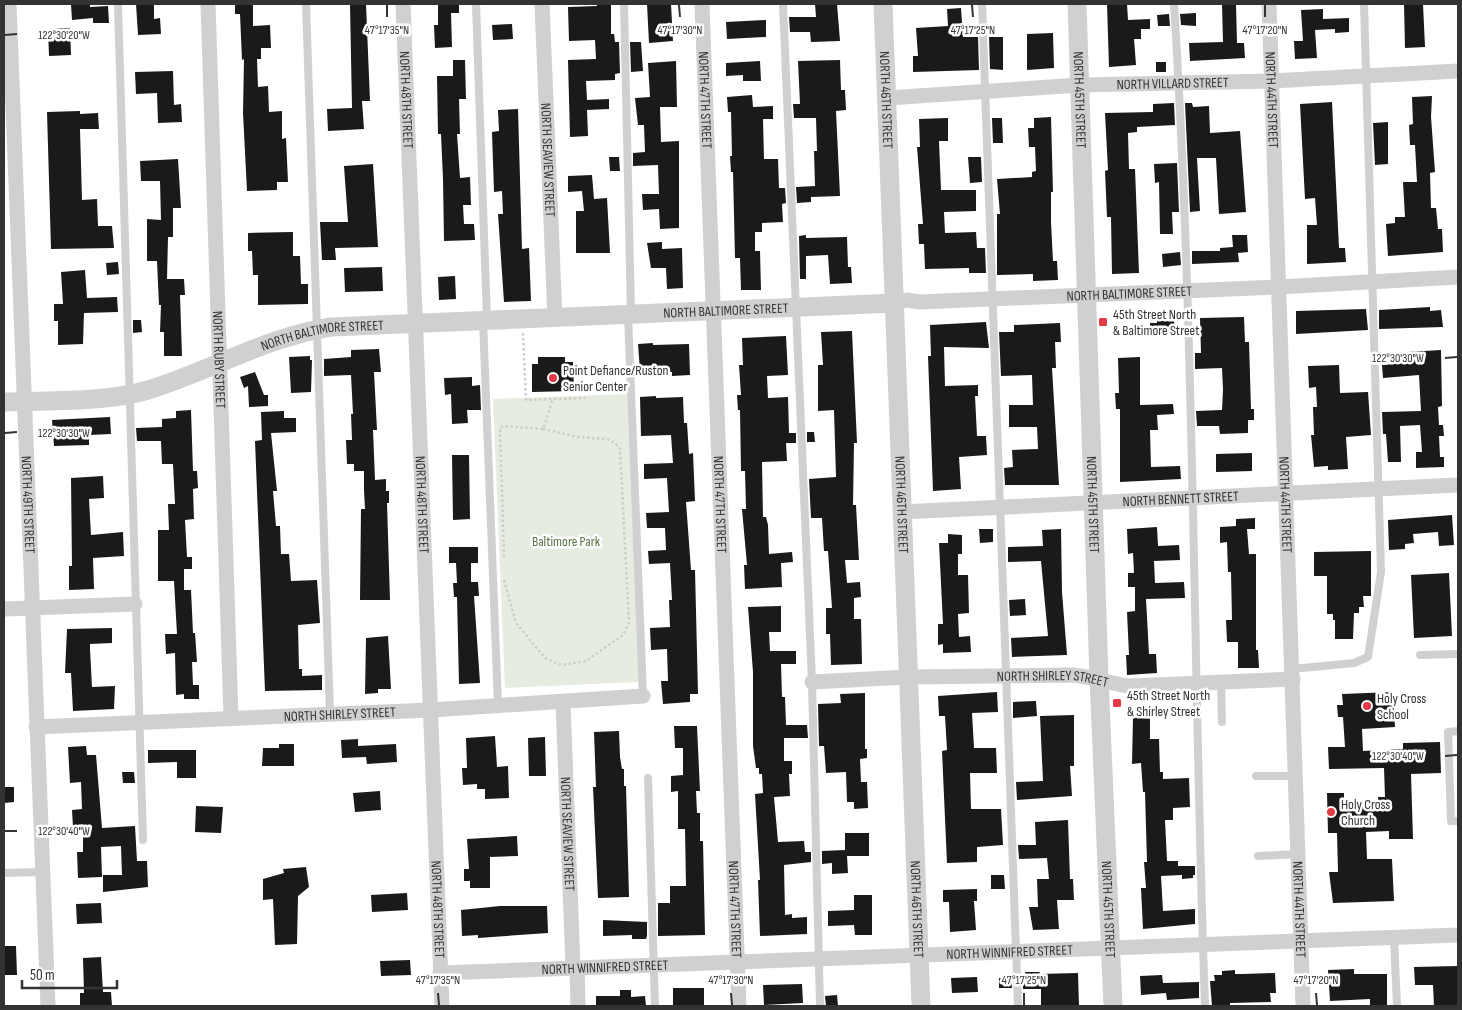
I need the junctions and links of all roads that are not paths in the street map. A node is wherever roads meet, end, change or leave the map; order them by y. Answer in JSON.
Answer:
{"nodes":[{"id":1,"x":9,"y":4,"type":"edge"},
{"id":2,"x":118,"y":4,"type":"edge"},
{"id":3,"x":208,"y":4,"type":"edge"},
{"id":4,"x":306,"y":4,"type":"edge"},
{"id":5,"x":403,"y":4,"type":"edge"},
{"id":6,"x":476,"y":4,"type":"edge"},
{"id":7,"x":542,"y":4,"type":"edge"},
{"id":8,"x":624,"y":4,"type":"edge"},
{"id":9,"x":702,"y":4,"type":"edge"},
{"id":10,"x":783,"y":4,"type":"edge"},
{"id":11,"x":883,"y":4,"type":"edge"},
{"id":12,"x":982,"y":4,"type":"edge"},
{"id":13,"x":1077,"y":4,"type":"edge"},
{"id":14,"x":1174,"y":4,"type":"edge"},
{"id":15,"x":1269,"y":4,"type":"edge"},
{"id":16,"x":1364,"y":4,"type":"edge"},
{"id":17,"x":1458,"y":71,"type":"edge"},
{"id":18,"x":1366,"y":76,"type":"junction"},
{"id":19,"x":1271,"y":81,"type":"junction"},
{"id":20,"x":1179,"y":83,"type":"junction"},
{"id":21,"x":1080,"y":85,"type":"junction"},
{"id":22,"x":985,"y":91,"type":"junction"},
{"id":23,"x":888,"y":98,"type":"junction"},
{"id":24,"x":11,"y":226,"type":"edge"},
{"id":25,"x":1458,"y":277,"type":"edge"},
{"id":26,"x":1372,"y":282,"type":"junction"},
{"id":27,"x":1278,"y":287,"type":"junction"},
{"id":28,"x":1186,"y":291,"type":"junction"},
{"id":29,"x":1088,"y":295,"type":"junction"},
{"id":30,"x":993,"y":299,"type":"junction"},
{"id":31,"x":895,"y":303,"type":"junction"},
{"id":32,"x":794,"y":307,"type":"junction"},
{"id":33,"x":714,"y":311,"type":"junction"},
{"id":34,"x":630,"y":315,"type":"junction"},
{"id":35,"x":555,"y":318,"type":"junction"},
{"id":36,"x":485,"y":320,"type":"junction"},
{"id":37,"x":416,"y":323,"type":"junction"},
{"id":38,"x":317,"y":329,"type":"junction"},
{"id":39,"x":220,"y":361,"type":"junction"},
{"id":40,"x":129,"y":394,"type":"junction"},
{"id":41,"x":23,"y":401,"type":"junction"},
{"id":42,"x":4,"y":402,"type":"edge"},
{"id":43,"x":1458,"y":485,"type":"edge"},
{"id":44,"x":1378,"y":489,"type":"junction"},
{"id":45,"x":1285,"y":494,"type":"junction"},
{"id":46,"x":1193,"y":498,"type":"junction"},
{"id":47,"x":1095,"y":503,"type":"junction"},
{"id":48,"x":1000,"y":508,"type":"junction"},
{"id":49,"x":902,"y":512,"type":"junction"},
{"id":50,"x":135,"y":604,"type":"junction"},
{"id":51,"x":4,"y":608,"type":"edge"},
{"id":52,"x":32,"y":608,"type":"junction"},
{"id":53,"x":1458,"y":654,"type":"edge"},
{"id":54,"x":1420,"y":655,"type":"dead end"},
{"id":55,"x":1292,"y":674,"type":"junction"},
{"id":56,"x":1006,"y":676,"type":"junction"},
{"id":57,"x":908,"y":677,"type":"junction"},
{"id":58,"x":1099,"y":678,"type":"junction"},
{"id":59,"x":812,"y":682,"type":"junction"},
{"id":60,"x":1221,"y":683,"type":"junction"},
{"id":61,"x":1195,"y":684,"type":"junction"},
{"id":62,"x":643,"y":696,"type":"joint"},
{"id":63,"x":563,"y":702,"type":"junction"},
{"id":64,"x":498,"y":705,"type":"junction"},
{"id":65,"x":430,"y":710,"type":"junction"},
{"id":66,"x":330,"y":714,"type":"junction"},
{"id":67,"x":230,"y":718,"type":"junction"},
{"id":68,"x":140,"y":722,"type":"junction"},
{"id":69,"x":1222,"y":722,"type":"dead end"},
{"id":70,"x":36,"y":727,"type":"junction"},
{"id":71,"x":1458,"y":731,"type":"edge"},
{"id":72,"x":1256,"y":776,"type":"dead end"},
{"id":73,"x":1296,"y":776,"type":"junction"},
{"id":74,"x":648,"y":778,"type":"dead end"},
{"id":75,"x":1458,"y":821,"type":"edge"},
{"id":76,"x":143,"y":840,"type":"dead end"},
{"id":77,"x":1298,"y":854,"type":"junction"},
{"id":78,"x":1258,"y":856,"type":"dead end"},
{"id":79,"x":4,"y":872,"type":"edge"},
{"id":80,"x":42,"y":872,"type":"junction"},
{"id":81,"x":1458,"y":935,"type":"edge"},
{"id":82,"x":1394,"y":938,"type":"junction"},
{"id":83,"x":1301,"y":942,"type":"junction"},
{"id":84,"x":1203,"y":945,"type":"junction"},
{"id":85,"x":1111,"y":948,"type":"junction"},
{"id":86,"x":1016,"y":951,"type":"junction"},
{"id":87,"x":920,"y":954,"type":"junction"},
{"id":88,"x":818,"y":958,"type":"junction"},
{"id":89,"x":737,"y":960,"type":"junction"},
{"id":90,"x":653,"y":964,"type":"junction"},
{"id":91,"x":575,"y":967,"type":"junction"},
{"id":92,"x":440,"y":973,"type":"junction"},
{"id":93,"x":48,"y":1006,"type":"edge"},
{"id":94,"x":442,"y":1006,"type":"edge"},
{"id":95,"x":578,"y":1006,"type":"edge"},
{"id":96,"x":655,"y":1006,"type":"edge"},
{"id":97,"x":739,"y":1006,"type":"edge"},
{"id":98,"x":820,"y":1006,"type":"edge"},
{"id":99,"x":921,"y":1006,"type":"edge"},
{"id":100,"x":1018,"y":1006,"type":"edge"},
{"id":101,"x":1113,"y":1006,"type":"edge"},
{"id":102,"x":1205,"y":1006,"type":"edge"},
{"id":103,"x":1303,"y":1006,"type":"edge"},
{"id":104,"x":1397,"y":1006,"type":"edge"}],
"edges":[{"from":1,"to":24,"type":"street","name":"NORTH 49TH STREET"},
{"from":2,"to":40,"type":"lane"},
{"from":3,"to":39,"type":"street","name":"NORTH RUBY STREET"},
{"from":4,"to":38,"type":"lane"},
{"from":5,"to":37,"type":"street","name":"NORTH 48TH STREET"},
{"from":6,"to":36,"type":"lane"},
{"from":7,"to":35,"type":"street","name":"NORTH SEAVIEW STREET"},
{"from":8,"to":34,"type":"lane"},
{"from":9,"to":33,"type":"street","name":"NORTH 47TH STREET"},
{"from":10,"to":32,"type":"lane"},
{"from":11,"to":23,"type":"street","name":"NORTH 46TH STREET"},
{"from":12,"to":22,"type":"lane"},
{"from":13,"to":21,"type":"street","name":"NORTH 45TH STREET"},
{"from":14,"to":20,"type":"lane"},
{"from":15,"to":19,"type":"street","name":"NORTH 44TH STREET"},
{"from":16,"to":18,"type":"lane"},
{"from":17,"to":18,"type":"street","name":"NORTH VILLARD STREET"},
{"from":18,"to":19,"type":"street","name":"NORTH VILLARD STREET"},
{"from":18,"to":26,"type":"lane"},
{"from":19,"to":20,"type":"street","name":"NORTH VILLARD STREET"},
{"from":19,"to":27,"type":"street","name":"NORTH 44TH STREET"},
{"from":20,"to":21,"type":"street","name":"NORTH VILLARD STREET"},
{"from":20,"to":28,"type":"lane"},
{"from":21,"to":22,"type":"street","name":"NORTH VILLARD STREET"},
{"from":21,"to":29,"type":"street","name":"NORTH 45TH STREET"},
{"from":22,"to":23,"type":"street","name":"NORTH VILLARD STREET"},
{"from":22,"to":30,"type":"lane"},
{"from":23,"to":31,"type":"street","name":"NORTH 46TH STREET"},
{"from":24,"to":41,"type":"street","name":"NORTH 49TH STREET"},
{"from":25,"to":26,"type":"street","name":"NORTH BALTIMORE STREET"},
{"from":26,"to":27,"type":"street","name":"NORTH BALTIMORE STREET"},
{"from":26,"to":44,"type":"lane"},
{"from":27,"to":28,"type":"street","name":"NORTH BALTIMORE STREET"},
{"from":27,"to":45,"type":"street","name":"NORTH 44TH STREET"},
{"from":28,"to":29,"type":"street","name":"NORTH BALTIMORE STREET"},
{"from":28,"to":46,"type":"lane"},
{"from":29,"to":30,"type":"street","name":"NORTH BALTIMORE STREET"},
{"from":29,"to":47,"type":"street","name":"NORTH 45TH STREET"},
{"from":30,"to":31,"type":"street","name":"NORTH BALTIMORE STREET"},
{"from":30,"to":48,"type":"lane"},
{"from":31,"to":32,"type":"street","name":"NORTH BALTIMORE STREET"},
{"from":31,"to":49,"type":"street","name":"NORTH 46TH STREET"},
{"from":32,"to":33,"type":"street","name":"NORTH BALTIMORE STREET"},
{"from":32,"to":59,"type":"lane"},
{"from":33,"to":34,"type":"street","name":"NORTH BALTIMORE STREET"},
{"from":33,"to":89,"type":"street","name":"NORTH 47TH STREET"},
{"from":34,"to":35,"type":"street","name":"NORTH BALTIMORE STREET"},
{"from":34,"to":62,"type":"lane"},
{"from":35,"to":36,"type":"street","name":"NORTH BALTIMORE STREET"},
{"from":36,"to":37,"type":"street","name":"NORTH BALTIMORE STREET"},
{"from":36,"to":64,"type":"lane"},
{"from":37,"to":38,"type":"street","name":"NORTH BALTIMORE STREET"},
{"from":37,"to":65,"type":"street","name":"NORTH 48TH STREET"},
{"from":38,"to":39,"type":"street","name":"NORTH BALTIMORE STREET"},
{"from":38,"to":66,"type":"lane"},
{"from":39,"to":40,"type":"street","name":"NORTH BALTIMORE STREET"},
{"from":39,"to":67,"type":"street","name":"NORTH RUBY STREET"},
{"from":40,"to":41,"type":"street","name":"NORTH BALTIMORE STREET"},
{"from":40,"to":50,"type":"lane"},
{"from":41,"to":42,"type":"street","name":"NORTH BALTIMORE STREET"},
{"from":41,"to":52,"type":"street","name":"NORTH 49TH STREET"},
{"from":43,"to":44,"type":"street","name":"NORTH BENNETT STREET"},
{"from":44,"to":45,"type":"street","name":"NORTH BENNETT STREET"},
{"from":44,"to":55,"type":"lane"},
{"from":45,"to":46,"type":"street","name":"NORTH BENNETT STREET"},
{"from":45,"to":55,"type":"street","name":"NORTH 44TH STREET"},
{"from":46,"to":47,"type":"street","name":"NORTH BENNETT STREET"},
{"from":46,"to":61,"type":"lane"},
{"from":47,"to":48,"type":"street","name":"NORTH BENNETT STREET"},
{"from":47,"to":58,"type":"street","name":"NORTH 45TH STREET"},
{"from":48,"to":49,"type":"street","name":"NORTH BENNETT STREET"},
{"from":48,"to":56,"type":"lane"},
{"from":49,"to":57,"type":"street","name":"NORTH 46TH STREET"},
{"from":50,"to":52,"type":"street"},
{"from":50,"to":68,"type":"lane"},
{"from":51,"to":52,"type":"street"},
{"from":52,"to":70,"type":"street","name":"NORTH 49TH STREET"},
{"from":53,"to":54,"type":"lane"},
{"from":55,"to":60,"type":"street","name":"NORTH SHIRLEY STREET"},
{"from":55,"to":73,"type":"street","name":"NORTH 44TH STREET"},
{"from":56,"to":57,"type":"street","name":"NORTH SHIRLEY STREET"},
{"from":56,"to":58,"type":"street","name":"NORTH SHIRLEY STREET"},
{"from":56,"to":86,"type":"lane"},
{"from":57,"to":59,"type":"street","name":"NORTH SHIRLEY STREET"},
{"from":57,"to":87,"type":"street","name":"NORTH 46TH STREET"},
{"from":58,"to":61,"type":"street","name":"NORTH SHIRLEY STREET"},
{"from":58,"to":85,"type":"street","name":"NORTH 45TH STREET"},
{"from":59,"to":88,"type":"lane"},
{"from":60,"to":61,"type":"street","name":"NORTH SHIRLEY STREET"},
{"from":60,"to":69,"type":"lane"},
{"from":61,"to":84,"type":"lane"},
{"from":62,"to":63,"type":"street","name":"NORTH SHIRLEY STREET"},
{"from":63,"to":64,"type":"street","name":"NORTH SHIRLEY STREET"},
{"from":63,"to":91,"type":"street","name":"NORTH SEAVIEW STREET"},
{"from":64,"to":65,"type":"street","name":"NORTH SHIRLEY STREET"},
{"from":65,"to":66,"type":"street","name":"NORTH SHIRLEY STREET"},
{"from":65,"to":92,"type":"street","name":"NORTH 48TH STREET"},
{"from":66,"to":67,"type":"street","name":"NORTH SHIRLEY STREET"},
{"from":67,"to":68,"type":"street","name":"NORTH SHIRLEY STREET"},
{"from":68,"to":70,"type":"street","name":"NORTH SHIRLEY STREET"},
{"from":68,"to":76,"type":"lane"},
{"from":70,"to":80,"type":"street","name":"NORTH 49TH STREET"},
{"from":71,"to":75,"type":"lane"},
{"from":72,"to":73,"type":"lane"},
{"from":73,"to":77,"type":"street","name":"NORTH 44TH STREET"},
{"from":74,"to":90,"type":"lane"},
{"from":77,"to":78,"type":"lane"},
{"from":77,"to":83,"type":"street","name":"NORTH 44TH STREET"},
{"from":79,"to":80,"type":"lane"},
{"from":80,"to":93,"type":"street","name":"NORTH 49TH STREET"},
{"from":81,"to":82,"type":"street","name":"NORTH WINNIFRED STREET"},
{"from":82,"to":83,"type":"street","name":"NORTH WINNIFRED STREET"},
{"from":82,"to":104,"type":"lane"},
{"from":83,"to":84,"type":"street","name":"NORTH WINNIFRED STREET"},
{"from":83,"to":103,"type":"street","name":"NORTH 44TH STREET"},
{"from":84,"to":85,"type":"street","name":"NORTH WINNIFRED STREET"},
{"from":84,"to":102,"type":"lane"},
{"from":85,"to":86,"type":"street","name":"NORTH WINNIFRED STREET"},
{"from":85,"to":101,"type":"street","name":"NORTH 45TH STREET"},
{"from":86,"to":87,"type":"street","name":"NORTH WINNIFRED STREET"},
{"from":86,"to":100,"type":"lane"},
{"from":87,"to":88,"type":"street","name":"NORTH WINNIFRED STREET"},
{"from":87,"to":99,"type":"street","name":"NORTH 46TH STREET"},
{"from":88,"to":89,"type":"street","name":"NORTH WINNIFRED STREET"},
{"from":88,"to":98,"type":"lane"},
{"from":89,"to":90,"type":"street","name":"NORTH WINNIFRED STREET"},
{"from":89,"to":97,"type":"street","name":"NORTH 47TH STREET"},
{"from":90,"to":91,"type":"street","name":"NORTH WINNIFRED STREET"},
{"from":90,"to":96,"type":"lane"},
{"from":91,"to":92,"type":"street","name":"NORTH WINNIFRED STREET"},
{"from":91,"to":95,"type":"street","name":"NORTH SEAVIEW STREET"},
{"from":92,"to":94,"type":"street","name":"NORTH 48TH STREET"}]}
